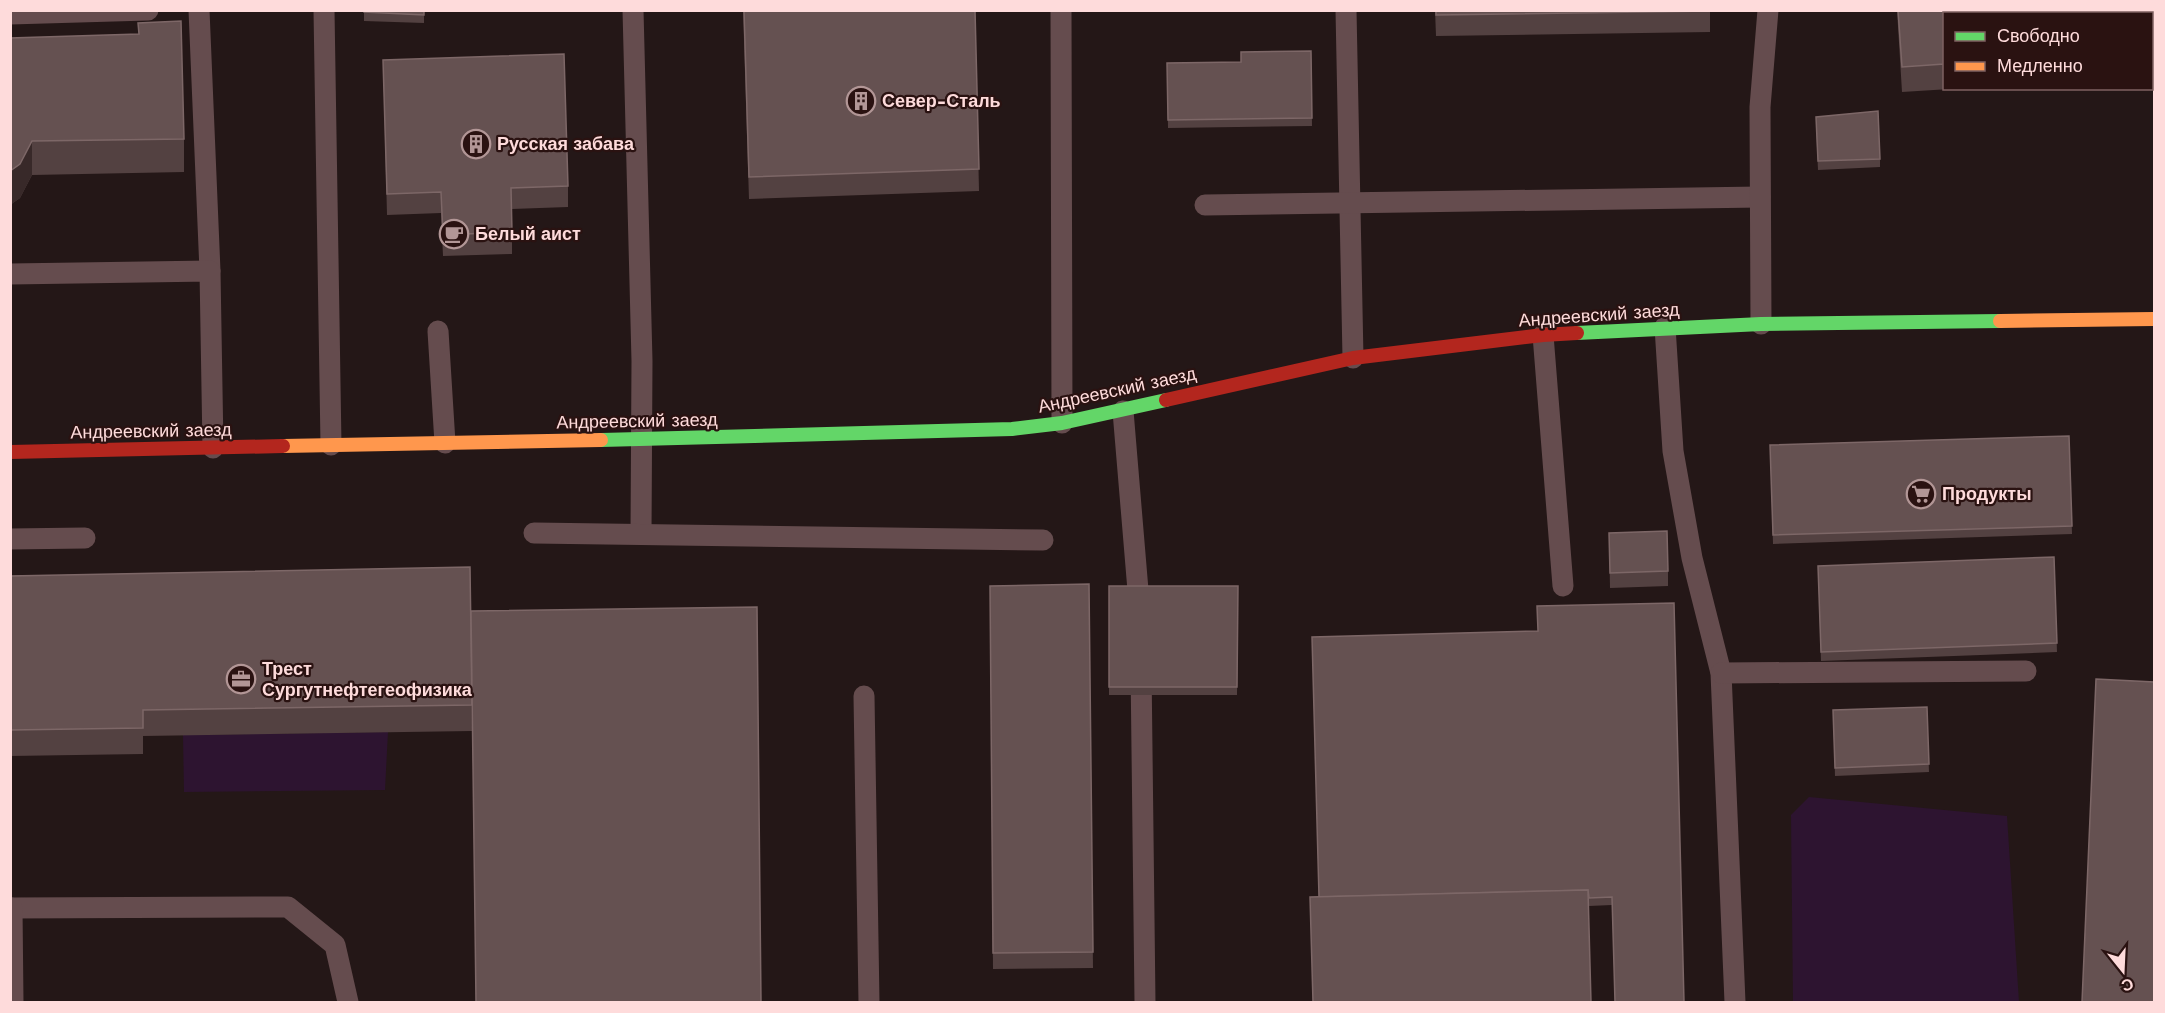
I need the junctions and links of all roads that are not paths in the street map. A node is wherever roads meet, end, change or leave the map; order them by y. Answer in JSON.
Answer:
{"nodes":[{"id":1,"x":148,"y":10,"type":"edge"},
{"id":2,"x":199,"y":10,"type":"edge"},
{"id":3,"x":324,"y":10,"type":"edge"},
{"id":4,"x":633,"y":10,"type":"edge"},
{"id":5,"x":1061,"y":10,"type":"edge"},
{"id":6,"x":1346,"y":10,"type":"edge"},
{"id":7,"x":1768,"y":10,"type":"edge"},
{"id":8,"x":10,"y":14,"type":"edge"},
{"id":9,"x":1760,"y":197,"type":"junction"},
{"id":10,"x":1351,"y":203,"type":"junction"},
{"id":11,"x":1204,"y":205,"type":"dead end"},
{"id":12,"x":210,"y":271,"type":"junction"},
{"id":13,"x":10,"y":273,"type":"edge"},
{"id":14,"x":2154,"y":319,"type":"edge"},
{"id":15,"x":1761,"y":324,"type":"junction"},
{"id":16,"x":1665,"y":327,"type":"junction"},
{"id":17,"x":438,"y":332,"type":"dead end"},
{"id":18,"x":1542,"y":335,"type":"junction"},
{"id":19,"x":1353,"y":358,"type":"junction"},
{"id":20,"x":1123,"y":411,"type":"junction"},
{"id":21,"x":1062,"y":423,"type":"junction"},
{"id":22,"x":640,"y":439,"type":"junction"},
{"id":23,"x":445,"y":443,"type":"junction"},
{"id":24,"x":332,"y":445,"type":"junction"},
{"id":25,"x":213,"y":447,"type":"junction"},
{"id":26,"x":10,"y":452,"type":"edge"},
{"id":27,"x":534,"y":533,"type":"dead end"},
{"id":28,"x":641,"y":534,"type":"junction"},
{"id":29,"x":86,"y":538,"type":"dead end"},
{"id":30,"x":10,"y":539,"type":"edge"},
{"id":31,"x":1043,"y":540,"type":"dead end"},
{"id":32,"x":1563,"y":586,"type":"dead end"},
{"id":33,"x":2026,"y":671,"type":"dead end"},
{"id":34,"x":1721,"y":673,"type":"junction"},
{"id":35,"x":864,"y":696,"type":"dead end"},
{"id":36,"x":11,"y":908,"type":"edge"},
{"id":37,"x":13,"y":1002,"type":"edge"},
{"id":38,"x":348,"y":1002,"type":"edge"},
{"id":39,"x":869,"y":1002,"type":"edge"},
{"id":40,"x":1145,"y":1002,"type":"edge"},
{"id":41,"x":1735,"y":1002,"type":"edge"}],
"edges":[{"from":1,"to":8,"type":"lane"},
{"from":2,"to":12,"type":"lane"},
{"from":3,"to":24,"type":"lane"},
{"from":4,"to":22,"type":"lane"},
{"from":5,"to":21,"type":"lane"},
{"from":6,"to":10,"type":"lane"},
{"from":7,"to":9,"type":"lane"},
{"from":9,"to":10,"type":"lane"},
{"from":9,"to":15,"type":"lane"},
{"from":10,"to":11,"type":"lane"},
{"from":10,"to":19,"type":"lane"},
{"from":12,"to":13,"type":"lane"},
{"from":12,"to":25,"type":"lane"},
{"from":14,"to":15,"type":"street","name":"Андреевский заезд"},
{"from":15,"to":16,"type":"street","name":"Андреевский заезд"},
{"from":16,"to":18,"type":"street","name":"Андреевский заезд"},
{"from":16,"to":34,"type":"lane"},
{"from":17,"to":23,"type":"lane"},
{"from":18,"to":19,"type":"street","name":"Андреевский заезд"},
{"from":18,"to":32,"type":"lane"},
{"from":19,"to":20,"type":"street","name":"Андреевский заезд"},
{"from":20,"to":21,"type":"street","name":"Андреевский заезд"},
{"from":20,"to":40,"type":"lane"},
{"from":21,"to":22,"type":"street","name":"Андреевский заезд"},
{"from":22,"to":23,"type":"street","name":"Андреевский заезд"},
{"from":22,"to":28,"type":"lane"},
{"from":23,"to":24,"type":"street","name":"Андреевский заезд"},
{"from":24,"to":25,"type":"street","name":"Андреевский заезд"},
{"from":25,"to":26,"type":"street","name":"Андреевский заезд"},
{"from":27,"to":28,"type":"lane"},
{"from":28,"to":31,"type":"lane"},
{"from":29,"to":30,"type":"lane"},
{"from":33,"to":34,"type":"lane"},
{"from":34,"to":41,"type":"lane"},
{"from":35,"to":39,"type":"lane"},
{"from":36,"to":37,"type":"lane"},
{"from":36,"to":38,"type":"lane"}]}
